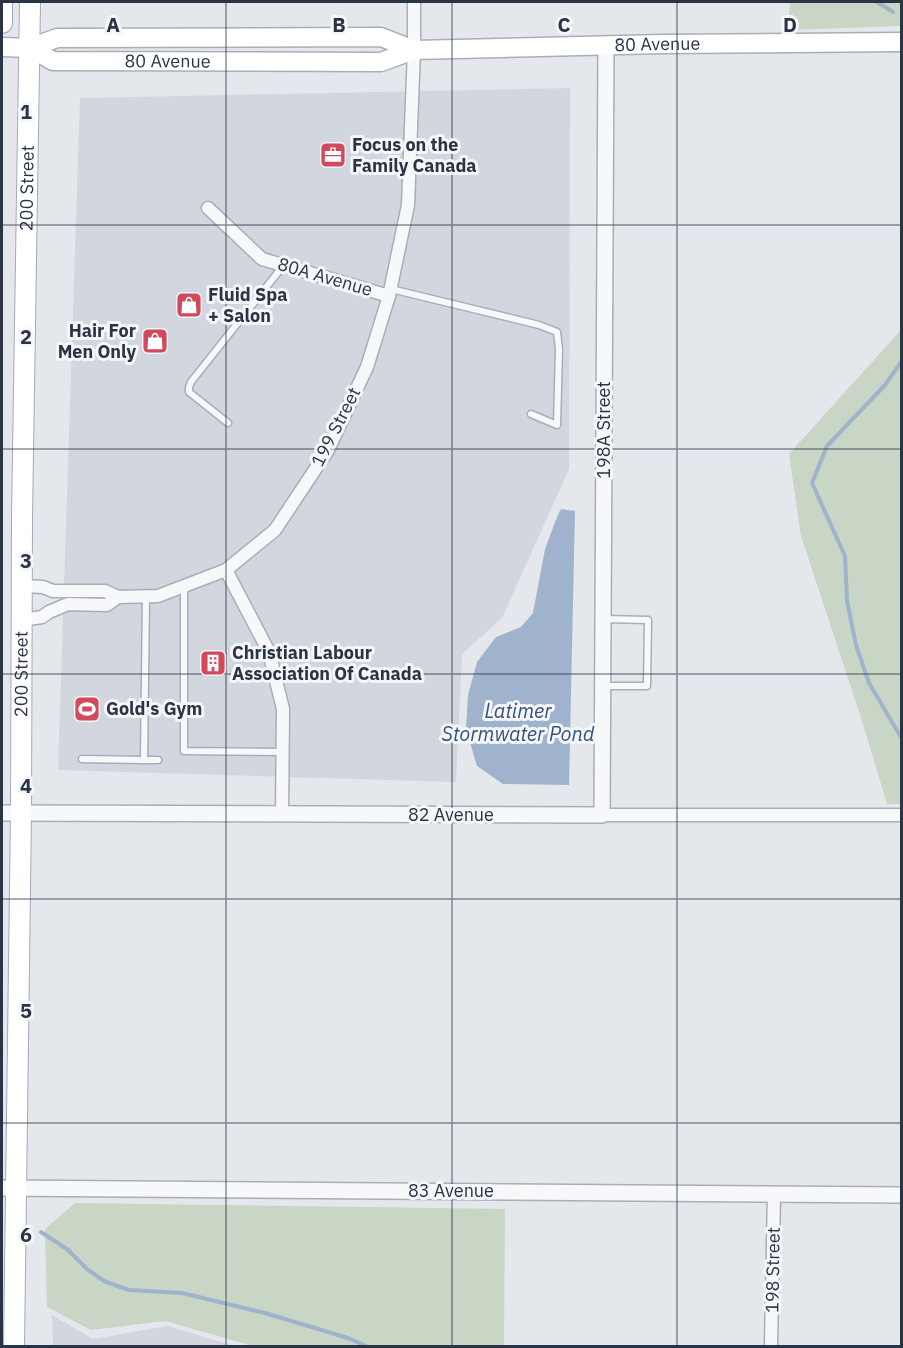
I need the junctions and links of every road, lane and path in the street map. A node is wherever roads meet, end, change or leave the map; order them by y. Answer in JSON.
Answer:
{"nodes":[{"id":1,"x":2,"y":2,"type":"edge"},
{"id":2,"x":30,"y":2,"type":"edge"},
{"id":3,"x":414,"y":2,"type":"edge"},
{"id":4,"x":2,"y":23,"type":"edge"},
{"id":5,"x":902,"y":42,"type":"edge"},
{"id":6,"x":606,"y":45,"type":"junction"},
{"id":7,"x":2,"y":47,"type":"edge"},
{"id":8,"x":30,"y":48,"type":"junction"},
{"id":9,"x":414,"y":50,"type":"junction"},
{"id":10,"x":208,"y":208,"type":"dead end"},
{"id":11,"x":284,"y":265,"type":"junction"},
{"id":12,"x":390,"y":292,"type":"junction"},
{"id":13,"x":531,"y":414,"type":"dead end"},
{"id":14,"x":228,"y":423,"type":"dead end"},
{"id":15,"x":226,"y":570,"type":"junction"},
{"id":16,"x":22,"y":586,"type":"junction"},
{"id":17,"x":184,"y":586,"type":"junction"},
{"id":18,"x":146,"y":596,"type":"junction"},
{"id":19,"x":118,"y":597,"type":"junction"},
{"id":20,"x":603,"y":619,"type":"junction"},
{"id":21,"x":22,"y":620,"type":"junction"},
{"id":22,"x":603,"y":686,"type":"junction"},
{"id":23,"x":282,"y":752,"type":"junction"},
{"id":24,"x":82,"y":759,"type":"dead end"},
{"id":25,"x":144,"y":760,"type":"junction"},
{"id":26,"x":158,"y":760,"type":"dead end"},
{"id":27,"x":2,"y":813,"type":"edge"},
{"id":28,"x":21,"y":813,"type":"junction"},
{"id":29,"x":282,"y":814,"type":"junction"},
{"id":30,"x":602,"y":815,"type":"junction"},
{"id":31,"x":902,"y":815,"type":"edge"},
{"id":32,"x":9,"y":1188,"type":"edge"},
{"id":33,"x":774,"y":1194,"type":"junction"},
{"id":34,"x":902,"y":1194,"type":"edge"},
{"id":35,"x":14,"y":1347,"type":"edge"},
{"id":36,"x":771,"y":1347,"type":"edge"}],
"edges":[{"from":1,"to":4,"type":"main road"},
{"from":2,"to":8,"type":"main road","name":"200 Street"},
{"from":3,"to":9,"type":"street","name":"199 Street"},
{"from":5,"to":6,"type":"main road","name":"80 Avenue"},
{"from":6,"to":9,"type":"main road","name":"80 Avenue"},
{"from":6,"to":20,"type":"street","name":"198A Street"},
{"from":7,"to":8,"type":"main road","name":"80 Avenue"},
{"from":8,"to":9,"type":"main road","name":"80 Avenue"},
{"from":8,"to":9,"type":"main road","name":"80 Avenue"},
{"from":8,"to":16,"type":"main road","name":"200 Street"},
{"from":9,"to":12,"type":"street","name":"199 Street"},
{"from":10,"to":11,"type":"street","name":"80A Avenue"},
{"from":11,"to":12,"type":"street","name":"80A Avenue"},
{"from":11,"to":14,"type":"lane"},
{"from":12,"to":13,"type":"lane"},
{"from":12,"to":15,"type":"street","name":"199 Street"},
{"from":15,"to":17,"type":"street","name":"199 Street"},
{"from":15,"to":23,"type":"street"},
{"from":16,"to":19,"type":"street"},
{"from":16,"to":21,"type":"main road","name":"200 Street"},
{"from":17,"to":18,"type":"street","name":"199 Street"},
{"from":17,"to":23,"type":"lane"},
{"from":18,"to":19,"type":"street","name":"199 Street"},
{"from":18,"to":25,"type":"lane"},
{"from":19,"to":21,"type":"street"},
{"from":20,"to":22,"type":"street","name":"198A Street"},
{"from":20,"to":22,"type":"lane"},
{"from":21,"to":28,"type":"main road","name":"200 Street"},
{"from":22,"to":30,"type":"street","name":"198A Street"},
{"from":23,"to":29,"type":"street"},
{"from":24,"to":25,"type":"lane"},
{"from":25,"to":26,"type":"lane"},
{"from":27,"to":28,"type":"street","name":"82 Avenue"},
{"from":28,"to":29,"type":"street","name":"82 Avenue"},
{"from":28,"to":32,"type":"main road","name":"200 Street"},
{"from":29,"to":30,"type":"street","name":"82 Avenue"},
{"from":30,"to":31,"type":"street","name":"82 Avenue"},
{"from":32,"to":33,"type":"street","name":"83 Avenue"},
{"from":32,"to":35,"type":"main road","name":"200 Street"},
{"from":33,"to":34,"type":"street","name":"83 Avenue"},
{"from":33,"to":36,"type":"street","name":"198 Street"}]}
